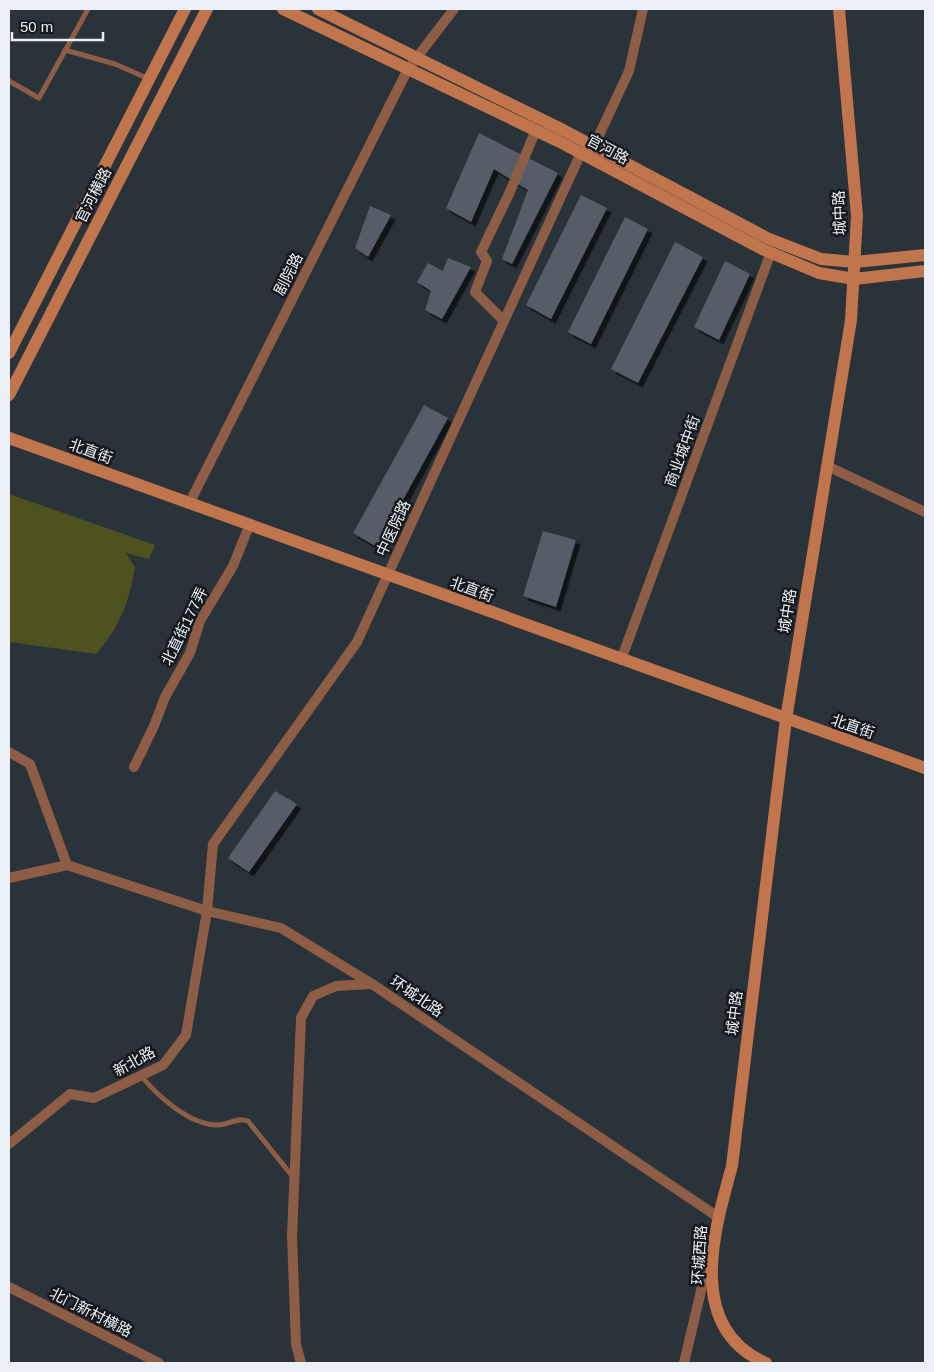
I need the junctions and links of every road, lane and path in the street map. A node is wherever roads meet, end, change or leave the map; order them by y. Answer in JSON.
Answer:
{"nodes":[{"id":1,"x":88,"y":9,"type":"edge"},
{"id":2,"x":185,"y":9,"type":"edge"},
{"id":3,"x":207,"y":9,"type":"edge"},
{"id":4,"x":283,"y":9,"type":"edge"},
{"id":5,"x":318,"y":9,"type":"edge"},
{"id":6,"x":454,"y":9,"type":"edge"},
{"id":7,"x":643,"y":9,"type":"edge"},
{"id":8,"x":839,"y":9,"type":"edge"},
{"id":9,"x":66,"y":50,"type":"junction"},
{"id":10,"x":415,"y":58,"type":"junction"},
{"id":11,"x":408,"y":69,"type":"junction"},
{"id":12,"x":149,"y":79,"type":"junction"},
{"id":13,"x":9,"y":81,"type":"edge"},
{"id":14,"x":536,"y":130,"type":"junction"},
{"id":15,"x":594,"y":146,"type":"junction"},
{"id":16,"x":582,"y":153,"type":"junction"},
{"id":17,"x":771,"y":252,"type":"junction"},
{"id":18,"x":925,"y":255,"type":"edge"},
{"id":19,"x":855,"y":262,"type":"junction"},
{"id":20,"x":925,"y":271,"type":"edge"},
{"id":21,"x":854,"y":279,"type":"junction"},
{"id":22,"x":504,"y":322,"type":"junction"},
{"id":23,"x":10,"y":349,"type":"edge"},
{"id":24,"x":9,"y":395,"type":"edge"},
{"id":25,"x":9,"y":438,"type":"edge"},
{"id":26,"x":827,"y":466,"type":"junction"},
{"id":27,"x":189,"y":504,"type":"junction"},
{"id":28,"x":925,"y":512,"type":"edge"},
{"id":29,"x":250,"y":526,"type":"junction"},
{"id":30,"x":388,"y":576,"type":"junction"},
{"id":31,"x":621,"y":660,"type":"junction"},
{"id":32,"x":786,"y":719,"type":"junction"},
{"id":33,"x":9,"y":752,"type":"edge"},
{"id":34,"x":134,"y":767,"type":"dead end"},
{"id":35,"x":925,"y":768,"type":"edge"},
{"id":36,"x":67,"y":865,"type":"junction"},
{"id":37,"x":9,"y":878,"type":"edge"},
{"id":38,"x":207,"y":911,"type":"junction"},
{"id":39,"x":372,"y":984,"type":"junction"},
{"id":40,"x":140,"y":1076,"type":"junction"},
{"id":41,"x":9,"y":1144,"type":"edge"},
{"id":42,"x":294,"y":1178,"type":"junction"},
{"id":43,"x":718,"y":1217,"type":"junction"},
{"id":44,"x":9,"y":1286,"type":"edge"},
{"id":45,"x":159,"y":1363,"type":"edge"},
{"id":46,"x":301,"y":1363,"type":"edge"},
{"id":47,"x":684,"y":1363,"type":"edge"},
{"id":48,"x":766,"y":1363,"type":"edge"}],
"edges":[{"from":1,"to":9,"type":"lane"},
{"from":2,"to":12,"type":"main road","name":"官河横路"},
{"from":3,"to":24,"type":"main road","name":"官河横路"},
{"from":4,"to":11,"type":"main road","name":"官河路"},
{"from":5,"to":10,"type":"main road","name":"官河路"},
{"from":6,"to":10,"type":"street","name":"剧院路"},
{"from":7,"to":15,"type":"street"},
{"from":8,"to":19,"type":"main road","name":"城中路"},
{"from":9,"to":12,"type":"lane"},
{"from":9,"to":13,"type":"lane"},
{"from":10,"to":11,"type":"street","name":"剧院路"},
{"from":10,"to":15,"type":"main road","name":"官河路"},
{"from":11,"to":14,"type":"main road","name":"官河路"},
{"from":11,"to":27,"type":"street","name":"剧院路"},
{"from":12,"to":23,"type":"main road","name":"官河横路"},
{"from":14,"to":16,"type":"main road","name":"官河路"},
{"from":14,"to":22,"type":"street"},
{"from":15,"to":16,"type":"street"},
{"from":15,"to":19,"type":"main road","name":"官河路"},
{"from":16,"to":17,"type":"main road","name":"官河路"},
{"from":16,"to":22,"type":"street","name":"中医院路"},
{"from":17,"to":21,"type":"main road","name":"官河路"},
{"from":17,"to":31,"type":"street","name":"商业城中街"},
{"from":18,"to":19,"type":"main road","name":"官河路"},
{"from":19,"to":21,"type":"main road","name":"城中路"},
{"from":20,"to":21,"type":"main road","name":"官河路"},
{"from":21,"to":26,"type":"main road","name":"城中路"},
{"from":22,"to":30,"type":"street","name":"中医院路"},
{"from":25,"to":27,"type":"main road","name":"北直街"},
{"from":26,"to":28,"type":"street"},
{"from":26,"to":32,"type":"main road","name":"城中路"},
{"from":27,"to":29,"type":"main road","name":"北直街"},
{"from":29,"to":30,"type":"main road","name":"北直街"},
{"from":29,"to":34,"type":"street","name":"北直街177弄"},
{"from":30,"to":31,"type":"main road","name":"北直街"},
{"from":30,"to":38,"type":"street","name":"中医院路"},
{"from":31,"to":32,"type":"main road","name":"北直街"},
{"from":32,"to":35,"type":"main road","name":"北直街"},
{"from":32,"to":43,"type":"main road","name":"城中路"},
{"from":33,"to":36,"type":"street"},
{"from":36,"to":37,"type":"street"},
{"from":36,"to":38,"type":"street","name":"环城北路"},
{"from":38,"to":39,"type":"street","name":"环城北路"},
{"from":38,"to":40,"type":"street","name":"新北路"},
{"from":39,"to":42,"type":"street"},
{"from":39,"to":43,"type":"street","name":"环城北路"},
{"from":40,"to":41,"type":"street","name":"新北路"},
{"from":40,"to":42,"type":"lane"},
{"from":42,"to":46,"type":"street"},
{"from":43,"to":47,"type":"street"},
{"from":43,"to":48,"type":"main road","name":"环城西路"},
{"from":44,"to":45,"type":"street","name":"北门新村横路"}]}
